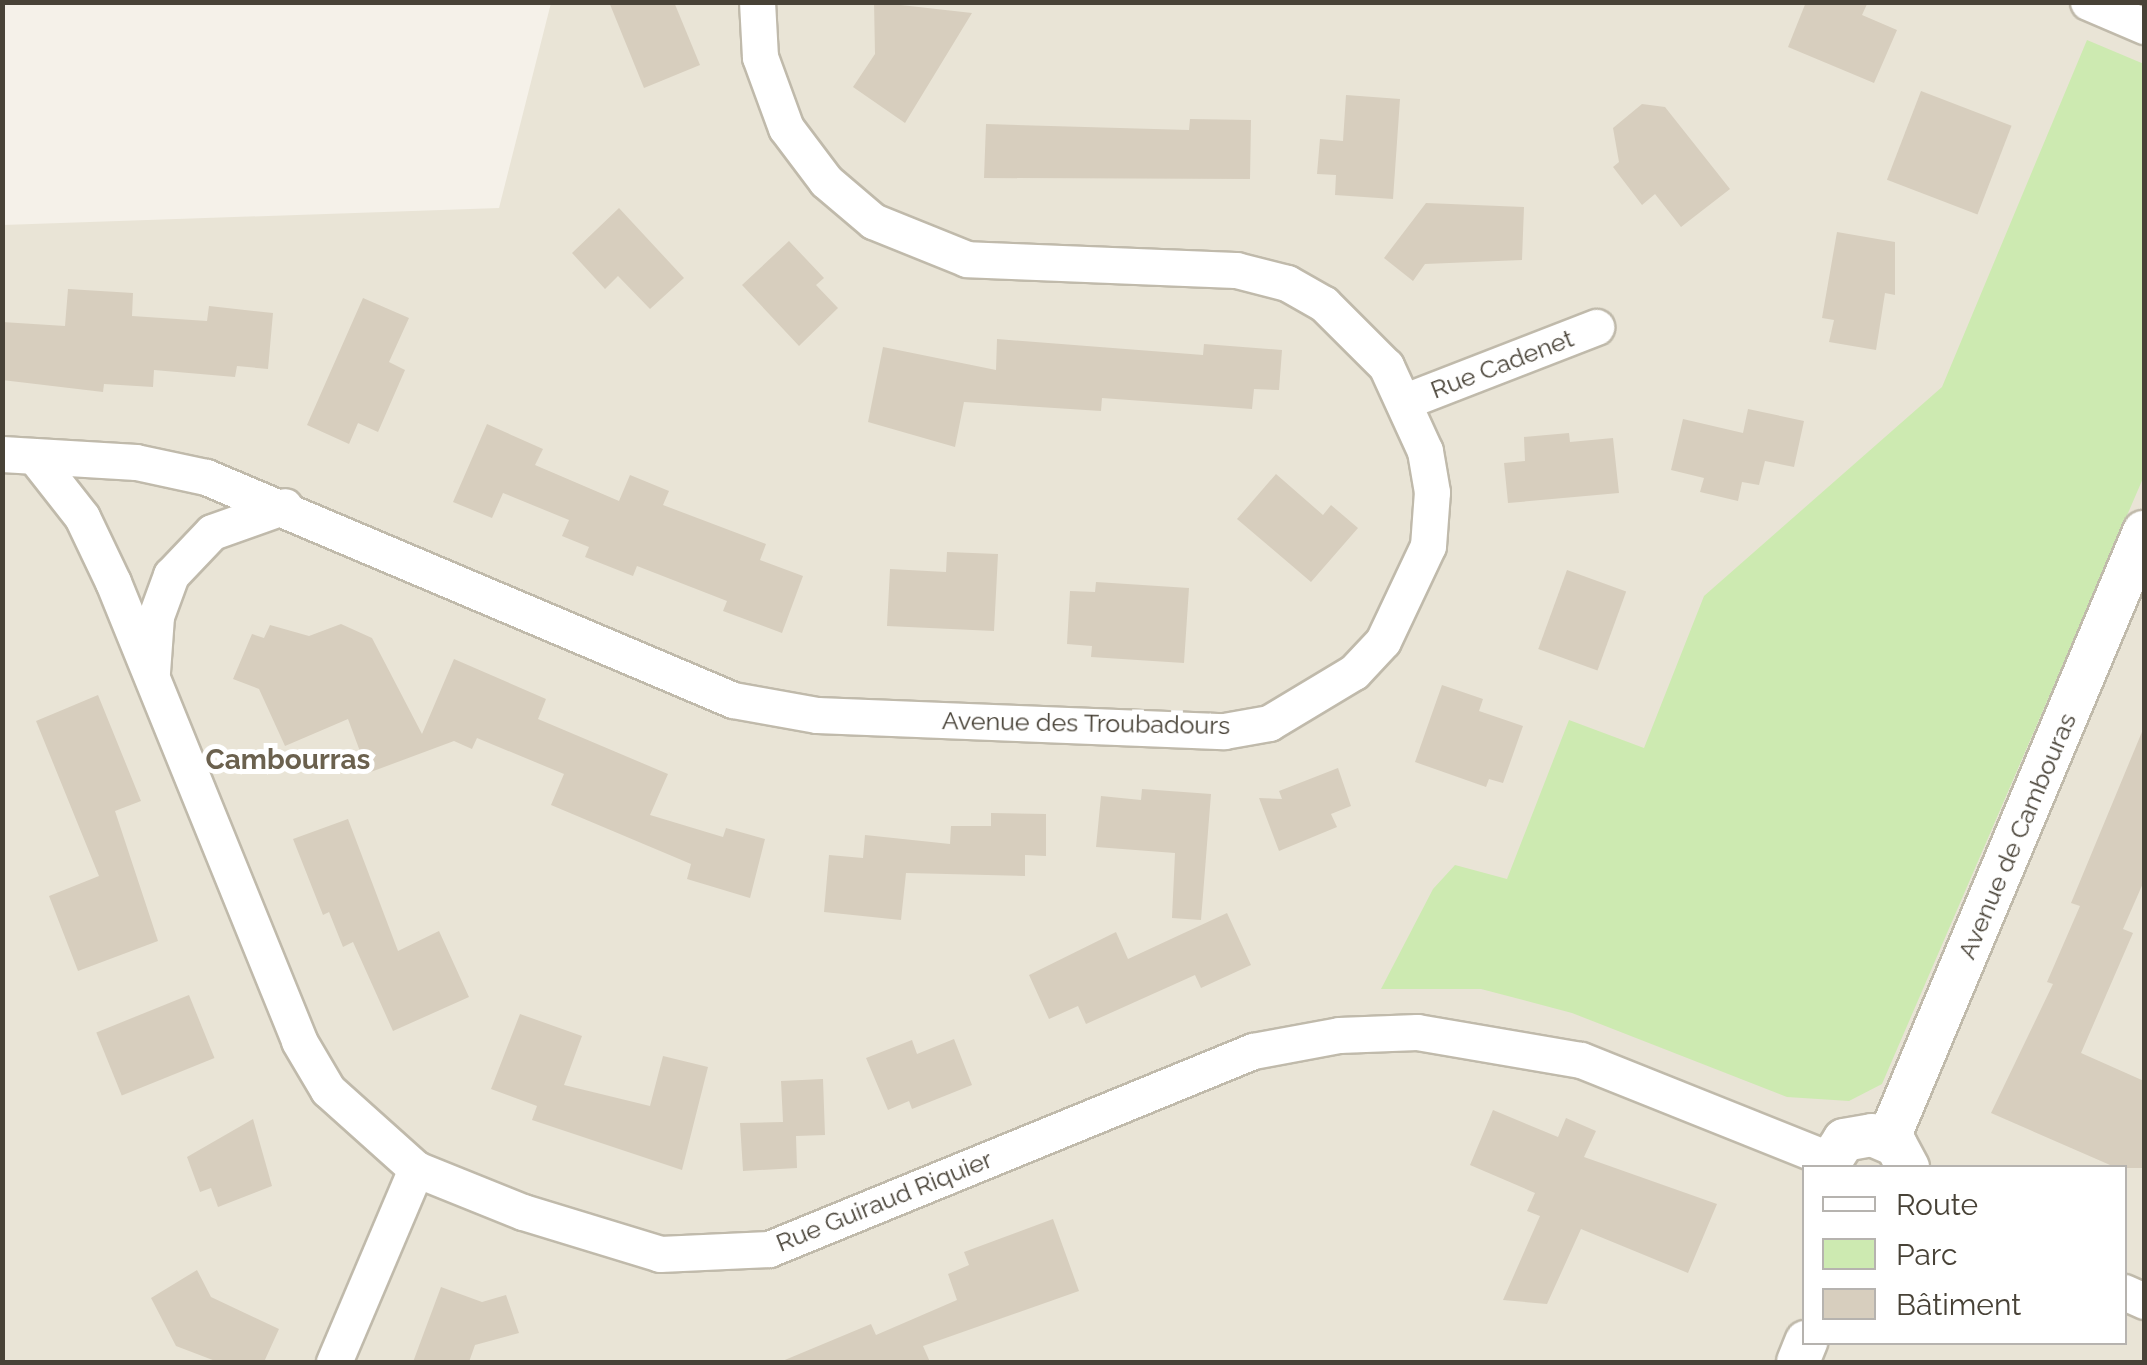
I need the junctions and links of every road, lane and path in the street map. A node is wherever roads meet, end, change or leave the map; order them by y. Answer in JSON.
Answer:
{"nodes":[{"id":1,"x":756,"y":2,"type":"edge"},
{"id":2,"x":2088,"y":2,"type":"edge"},
{"id":3,"x":2144,"y":26,"type":"edge"},
{"id":4,"x":1596,"y":327,"type":"dead end"},
{"id":5,"x":1408,"y":400,"type":"junction"},
{"id":6,"x":19,"y":455,"type":"edge"},
{"id":7,"x":285,"y":506,"type":"junction"},
{"id":8,"x":2144,"y":532,"type":"edge"},
{"id":9,"x":152,"y":683,"type":"junction"},
{"id":10,"x":1898,"y":1154,"type":"edge"},
{"id":11,"x":1827,"y":1163,"type":"edge"},
{"id":12,"x":416,"y":1169,"type":"junction"},
{"id":13,"x":334,"y":1362,"type":"edge"}],
"edges":[{"from":1,"to":5,"type":"street","name":"Avenue des Troubadours"},
{"from":2,"to":3,"type":"street"},
{"from":4,"to":5,"type":"street","name":"Rue Cadenet"},
{"from":5,"to":7,"type":"street","name":"Avenue des Troubadours"},
{"from":6,"to":7,"type":"street","name":"Avenue des Troubadours"},
{"from":6,"to":9,"type":"street","name":"Rue Guiraud Riquier"},
{"from":7,"to":9,"type":"street","name":"Rue Guiraud Riquier"},
{"from":8,"to":10,"type":"street","name":"Avenue de Cambouras"},
{"from":9,"to":12,"type":"street","name":"Rue Guiraud Riquier"},
{"from":10,"to":11,"type":"street"},
{"from":11,"to":12,"type":"street","name":"Rue Guiraud Riquier"},
{"from":12,"to":13,"type":"street"}]}
